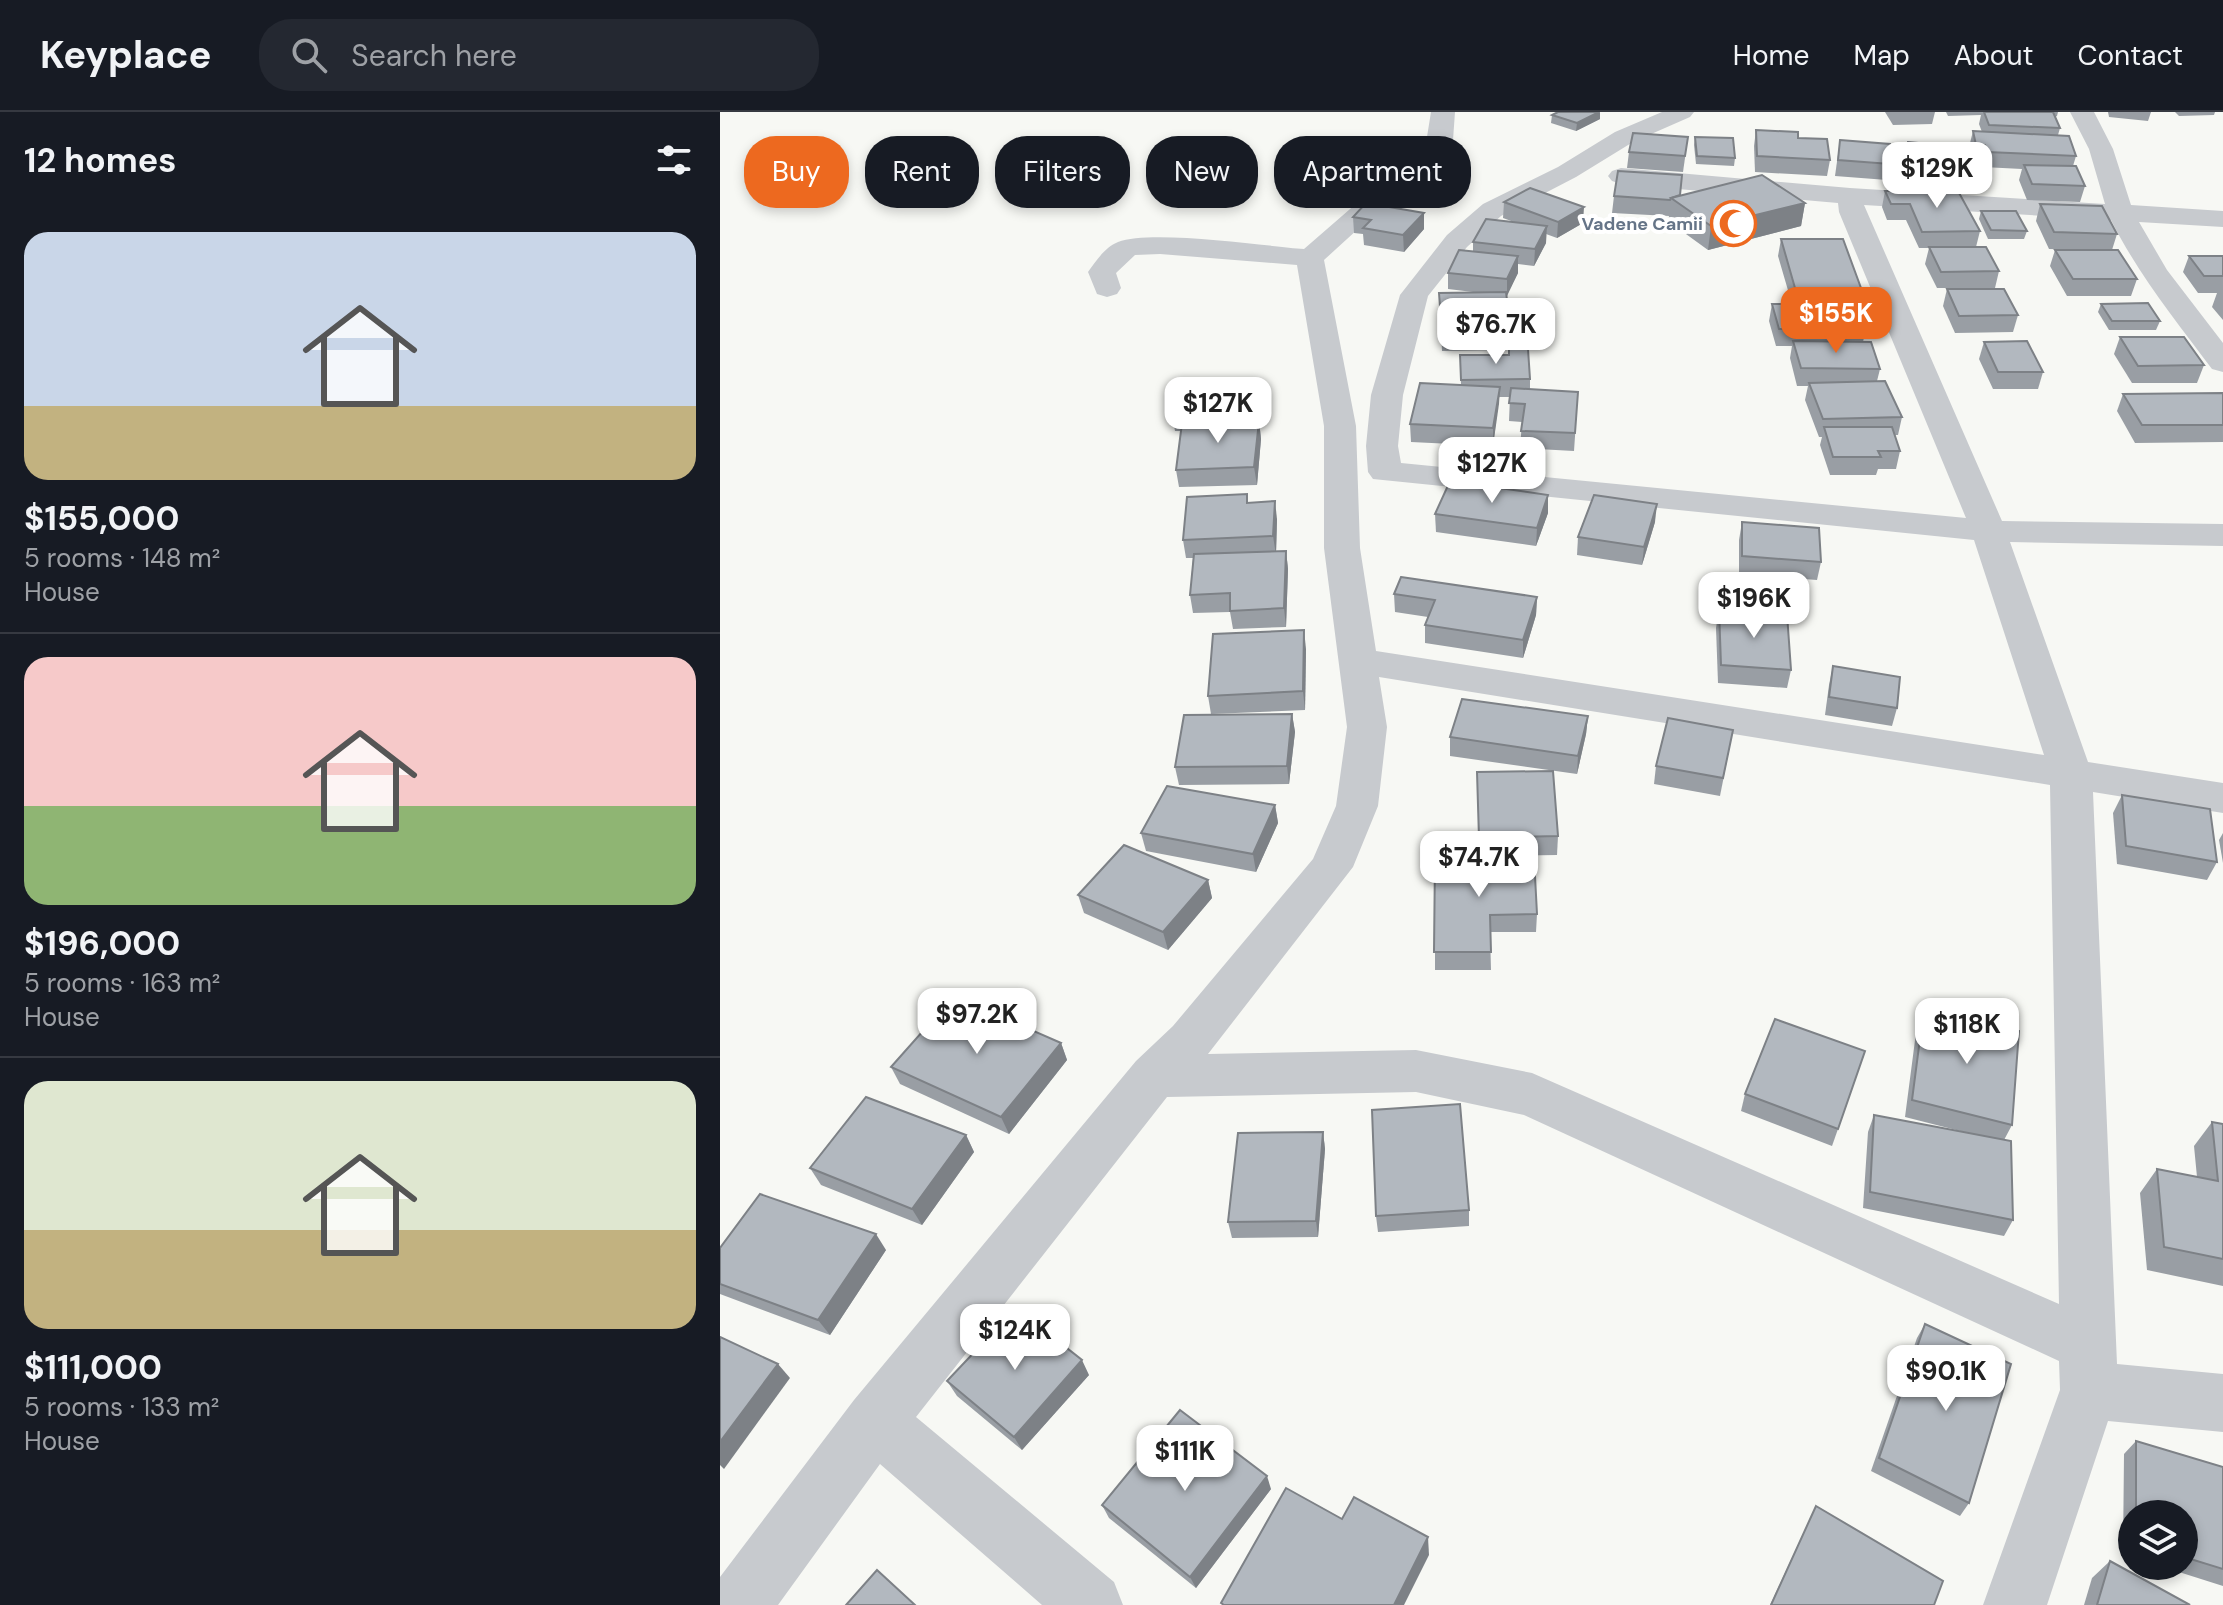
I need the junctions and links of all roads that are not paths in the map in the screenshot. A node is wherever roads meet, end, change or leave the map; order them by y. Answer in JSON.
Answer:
{"nodes":[{"id":1,"x":1443,"y":112,"type":"edge"},
{"id":2,"x":1682,"y":112,"type":"edge"},
{"id":3,"x":2082,"y":112,"type":"edge"},
{"id":4,"x":1630,"y":124,"type":"edge"},
{"id":5,"x":1567,"y":172,"type":"junction"},
{"id":6,"x":1850,"y":196,"type":"junction"},
{"id":7,"x":2122,"y":213,"type":"junction"},
{"id":8,"x":2223,"y":219,"type":"edge"},
{"id":9,"x":1310,"y":258,"type":"junction"},
{"id":10,"x":1107,"y":288,"type":"dead end"},
{"id":11,"x":2223,"y":363,"type":"edge"},
{"id":12,"x":1364,"y":472,"type":"junction"},
{"id":13,"x":1989,"y":531,"type":"junction"},
{"id":14,"x":2223,"y":535,"type":"edge"},
{"id":15,"x":1360,"y":661,"type":"junction"},
{"id":16,"x":2071,"y":774,"type":"junction"},
{"id":17,"x":2223,"y":798,"type":"edge"},
{"id":18,"x":1154,"y":1076,"type":"junction"},
{"id":19,"x":2088,"y":1367,"type":"junction"},
{"id":20,"x":2223,"y":1403,"type":"edge"},
{"id":21,"x":875,"y":1421,"type":"junction"},
{"id":22,"x":739,"y":1605,"type":"edge"},
{"id":23,"x":1091,"y":1605,"type":"edge"},
{"id":24,"x":2015,"y":1605,"type":"edge"}],
"edges":[{"from":1,"to":9,"type":"street"},
{"from":2,"to":4,"type":"street"},
{"from":3,"to":7,"type":"street"},
{"from":4,"to":5,"type":"street"},
{"from":5,"to":6,"type":"street"},
{"from":5,"to":12,"type":"street"},
{"from":6,"to":7,"type":"street"},
{"from":6,"to":13,"type":"street"},
{"from":7,"to":8,"type":"street"},
{"from":7,"to":11,"type":"street"},
{"from":9,"to":10,"type":"street"},
{"from":9,"to":12,"type":"street"},
{"from":12,"to":13,"type":"street"},
{"from":12,"to":15,"type":"street"},
{"from":13,"to":14,"type":"street"},
{"from":13,"to":16,"type":"street"},
{"from":15,"to":16,"type":"street"},
{"from":15,"to":18,"type":"street"},
{"from":16,"to":17,"type":"street"},
{"from":16,"to":19,"type":"street"},
{"from":18,"to":19,"type":"street"},
{"from":18,"to":21,"type":"street"},
{"from":19,"to":20,"type":"street"},
{"from":19,"to":24,"type":"street"},
{"from":21,"to":22,"type":"street"},
{"from":21,"to":23,"type":"street"}]}
